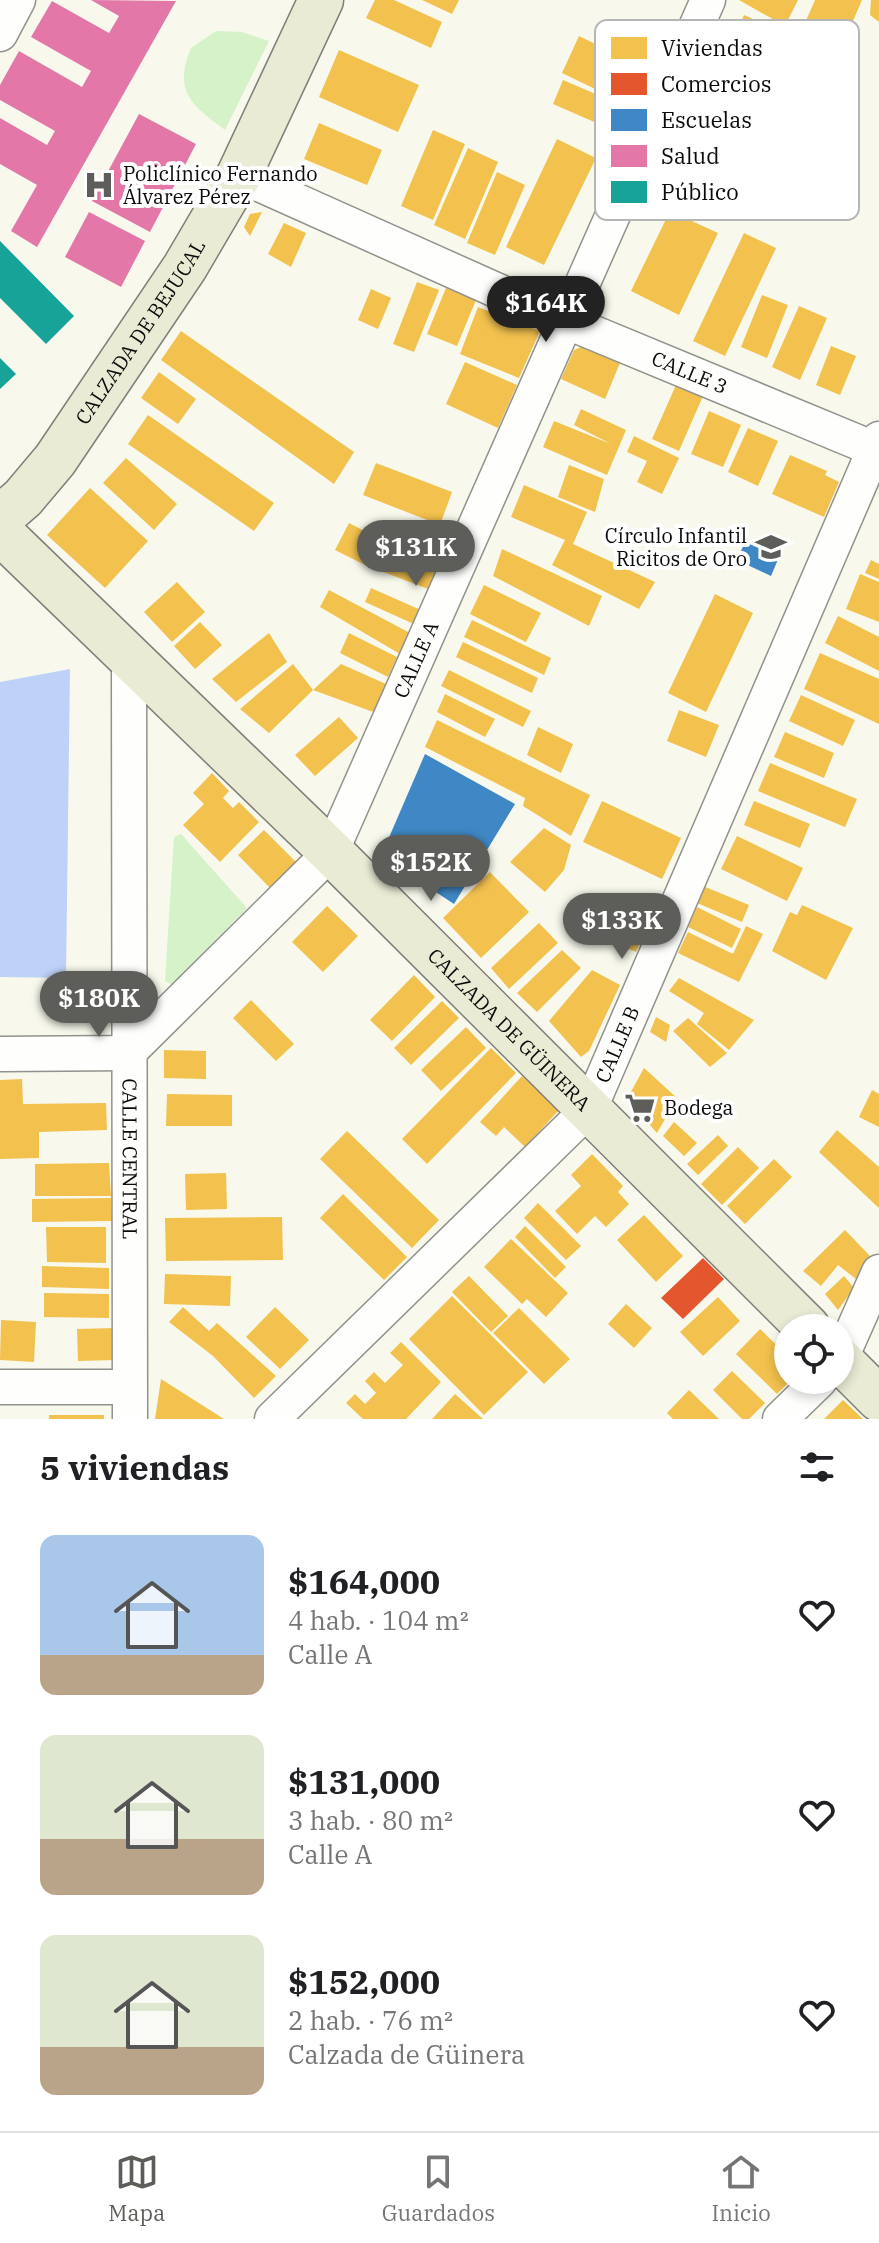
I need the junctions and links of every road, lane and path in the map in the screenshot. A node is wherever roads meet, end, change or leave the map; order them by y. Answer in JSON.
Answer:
{"nodes":[{"id":1,"x":18,"y":0,"type":"edge"},
{"id":2,"x":321,"y":0,"type":"edge"},
{"id":3,"x":708,"y":0,"type":"edge"},
{"id":4,"x":699,"y":20,"type":"edge"},
{"id":5,"x":0,"y":34,"type":"edge"},
{"id":6,"x":239,"y":175,"type":"junction"},
{"id":7,"x":610,"y":220,"type":"edge"},
{"id":8,"x":565,"y":321,"type":"junction"},
{"id":9,"x":877,"y":447,"type":"edge"},
{"id":10,"x":0,"y":518,"type":"edge"},
{"id":11,"x":0,"y":532,"type":"edge"},
{"id":12,"x":129,"y":659,"type":"junction"},
{"id":13,"x":331,"y":852,"type":"junction"},
{"id":14,"x":128,"y":1053,"type":"junction"},
{"id":15,"x":0,"y":1054,"type":"edge"},
{"id":16,"x":590,"y":1108,"type":"junction"},
{"id":17,"x":879,"y":1272,"type":"edge"},
{"id":18,"x":794,"y":1314,"type":"edge"},
{"id":19,"x":854,"y":1328,"type":"edge"},
{"id":20,"x":854,"y":1374,"type":"edge"},
{"id":21,"x":0,"y":1387,"type":"edge"},
{"id":22,"x":806,"y":1394,"type":"edge"},
{"id":23,"x":879,"y":1399,"type":"edge"},
{"id":24,"x":129,"y":1403,"type":"edge"},
{"id":25,"x":272,"y":1419,"type":"edge"},
{"id":26,"x":780,"y":1419,"type":"edge"}],
"edges":[{"from":1,"to":5,"type":"street"},
{"from":2,"to":6,"type":"main road","name":"CALZADA DE BEJUCAL"},
{"from":3,"to":4,"type":"street","name":"CALLE A"},
{"from":6,"to":8,"type":"street","name":"CALLE 3"},
{"from":6,"to":10,"type":"main road","name":"CALZADA DE BEJUCAL"},
{"from":7,"to":8,"type":"street","name":"CALLE A"},
{"from":8,"to":9,"type":"street","name":"CALLE 3"},
{"from":8,"to":13,"type":"street","name":"CALLE A"},
{"from":9,"to":16,"type":"street","name":"CALLE B"},
{"from":11,"to":12,"type":"main road","name":"CALZADA DE GÜINERA"},
{"from":12,"to":13,"type":"main road","name":"CALZADA DE GÜINERA"},
{"from":12,"to":14,"type":"street","name":"CALLE CENTRAL"},
{"from":13,"to":14,"type":"street","name":"CALLE A"},
{"from":13,"to":16,"type":"main road","name":"CALZADA DE GÜINERA"},
{"from":14,"to":15,"type":"street"},
{"from":14,"to":24,"type":"street","name":"CALLE CENTRAL"},
{"from":16,"to":18,"type":"main road","name":"CALZADA DE GÜINERA"},
{"from":16,"to":25,"type":"street","name":"CALLE B"},
{"from":17,"to":19,"type":"street"},
{"from":20,"to":23,"type":"main road"},
{"from":21,"to":24,"type":"street"},
{"from":22,"to":26,"type":"street"}]}
